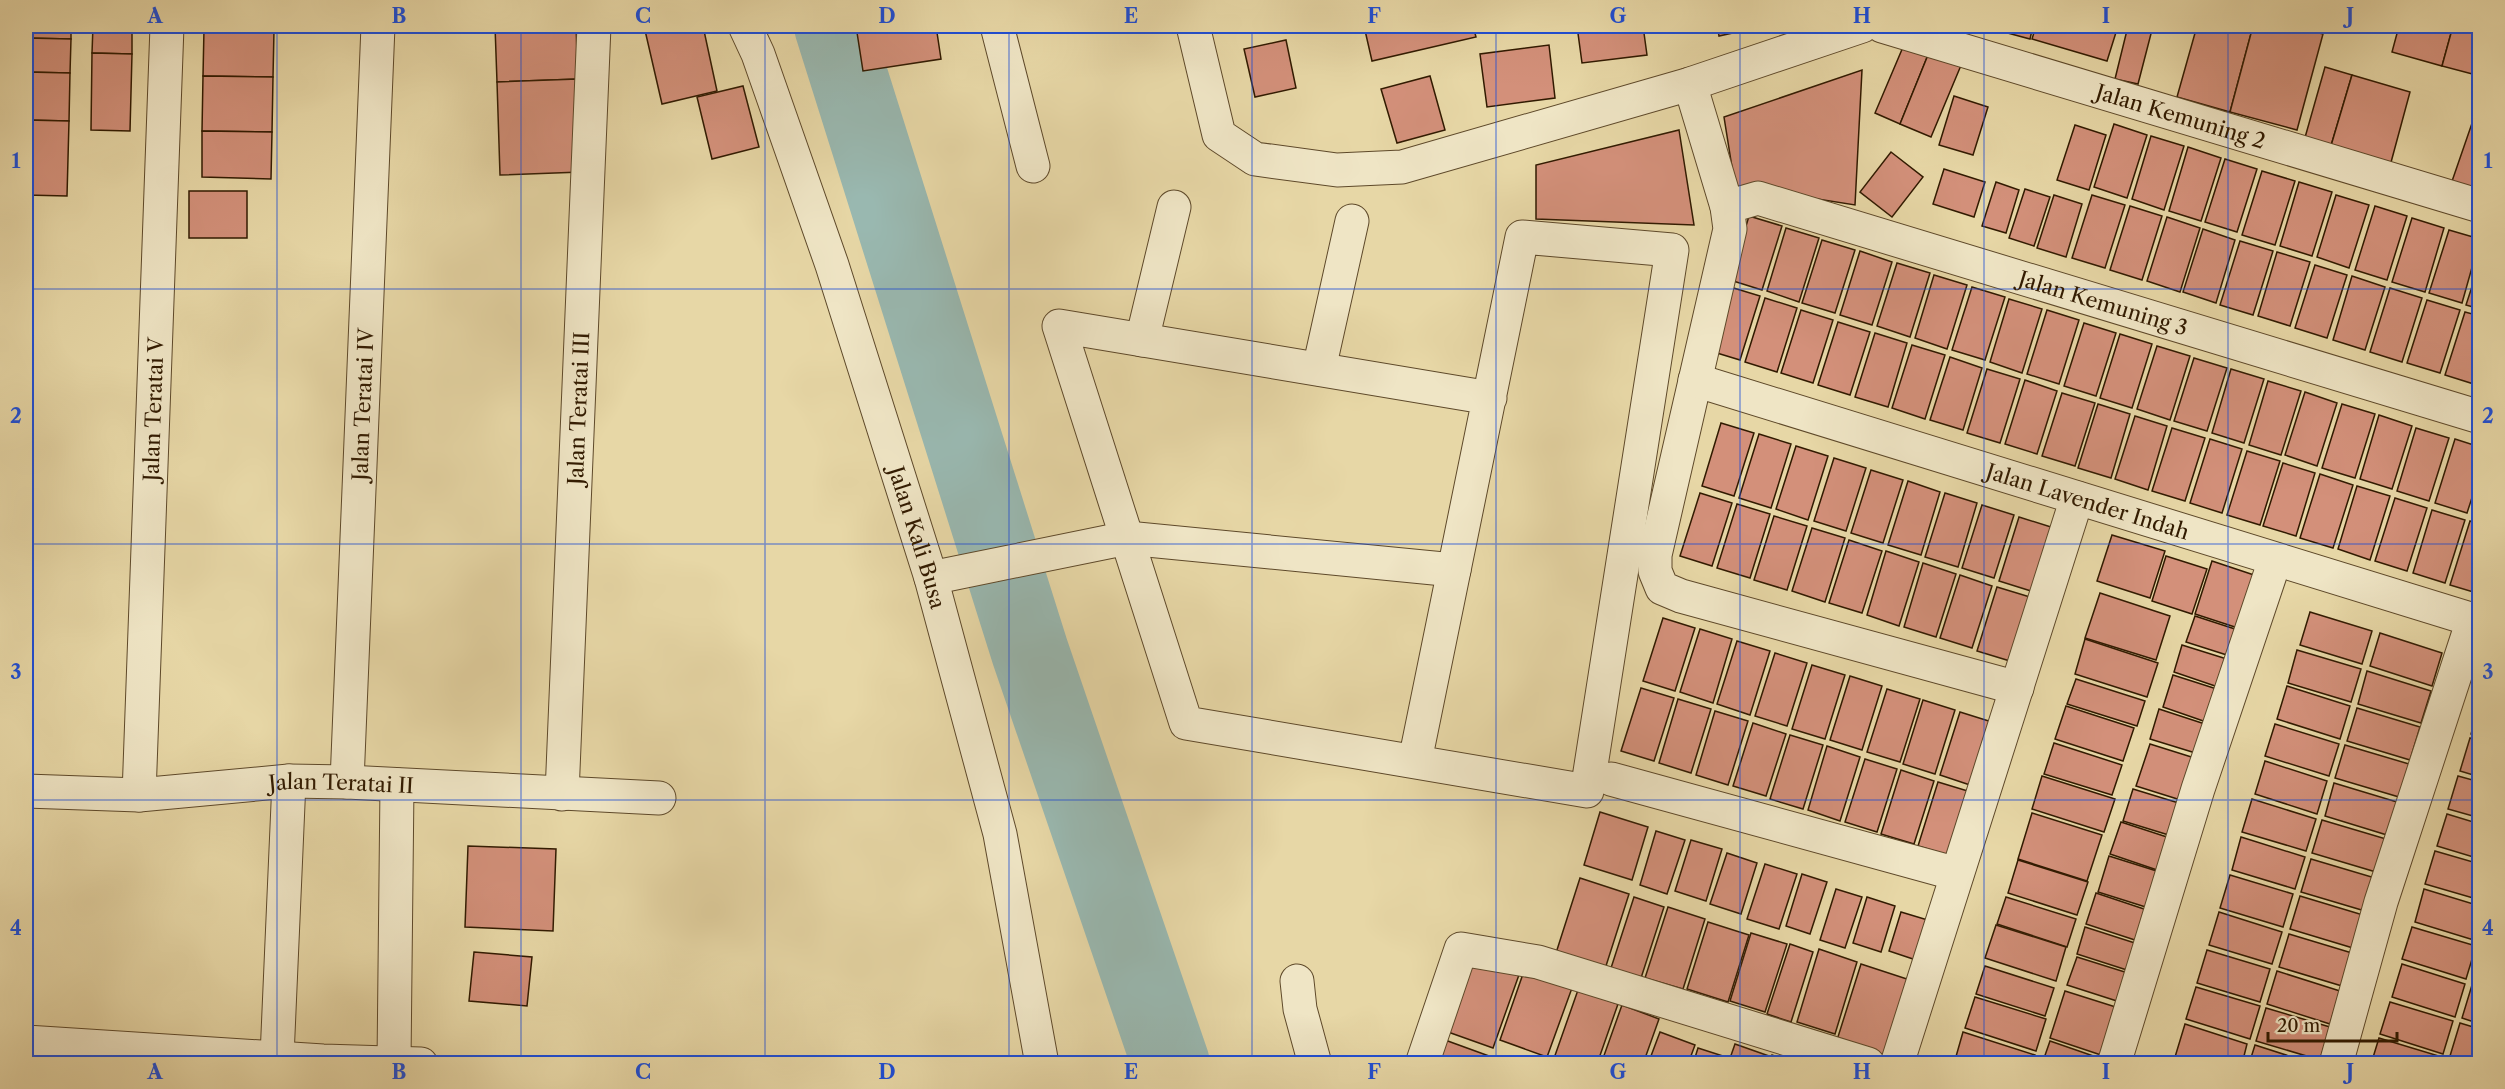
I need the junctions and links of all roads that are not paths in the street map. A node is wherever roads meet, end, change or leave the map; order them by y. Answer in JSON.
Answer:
{"nodes":[{"id":1,"x":167,"y":26,"type":"edge"},
{"id":2,"x":378,"y":26,"type":"edge"},
{"id":3,"x":594,"y":26,"type":"edge"},
{"id":4,"x":745,"y":26,"type":"edge"},
{"id":5,"x":997,"y":26,"type":"edge"},
{"id":6,"x":1193,"y":26,"type":"edge"},
{"id":7,"x":1862,"y":26,"type":"edge"},
{"id":8,"x":1882,"y":26,"type":"edge"},
{"id":9,"x":1689,"y":84,"type":"junction"},
{"id":10,"x":1033,"y":166,"type":"dead end"},
{"id":11,"x":2480,"y":206,"type":"edge"},
{"id":12,"x":1174,"y":207,"type":"dead end"},
{"id":13,"x":1727,"y":207,"type":"junction"},
{"id":14,"x":1352,"y":221,"type":"dead end"},
{"id":15,"x":1142,"y":340,"type":"junction"},
{"id":16,"x":1319,"y":369,"type":"junction"},
{"id":17,"x":1695,"y":380,"type":"junction"},
{"id":18,"x":1490,"y":398,"type":"junction"},
{"id":19,"x":2480,"y":417,"type":"edge"},
{"id":20,"x":2077,"y":498,"type":"junction"},
{"id":21,"x":1127,"y":538,"type":"junction"},
{"id":22,"x":2275,"y":560,"type":"junction"},
{"id":23,"x":1454,"y":570,"type":"junction"},
{"id":24,"x":931,"y":578,"type":"junction"},
{"id":25,"x":2476,"y":621,"type":"edge"},
{"id":26,"x":2017,"y":688,"type":"junction"},
{"id":27,"x":1414,"y":761,"type":"junction"},
{"id":28,"x":1611,"y":779,"type":"dead end"},
{"id":29,"x":289,"y":782,"type":"junction"},
{"id":30,"x":347,"y":782,"type":"junction"},
{"id":31,"x":397,"y":785,"type":"junction"},
{"id":32,"x":26,"y":791,"type":"edge"},
{"id":33,"x":562,"y":794,"type":"junction"},
{"id":34,"x":140,"y":795,"type":"junction"},
{"id":35,"x":660,"y":798,"type":"dead end"},
{"id":36,"x":1957,"y":874,"type":"junction"},
{"id":37,"x":1297,"y":981,"type":"dead end"},
{"id":38,"x":26,"y":1042,"type":"edge"},
{"id":39,"x":277,"y":1057,"type":"junction"},
{"id":40,"x":323,"y":1062,"type":"edge"},
{"id":41,"x":408,"y":1063,"type":"edge"},
{"id":42,"x":1042,"y":1064,"type":"edge"},
{"id":43,"x":1315,"y":1064,"type":"edge"},
{"id":44,"x":1422,"y":1064,"type":"edge"},
{"id":45,"x":1868,"y":1064,"type":"edge"},
{"id":46,"x":1897,"y":1064,"type":"edge"},
{"id":47,"x":2114,"y":1064,"type":"edge"},
{"id":48,"x":2336,"y":1064,"type":"edge"}],
"edges":[{"from":1,"to":34,"type":"street","name":"Jalan Teratai V"},
{"from":2,"to":30,"type":"street","name":"Jalan Teratai IV"},
{"from":3,"to":33,"type":"street","name":"Jalan Teratai III"},
{"from":4,"to":24,"type":"street","name":"Jalan Kali Busa"},
{"from":5,"to":10,"type":"street"},
{"from":6,"to":9,"type":"street"},
{"from":7,"to":9,"type":"street"},
{"from":8,"to":11,"type":"street","name":"Jalan Kemuning 2"},
{"from":9,"to":13,"type":"street"},
{"from":12,"to":15,"type":"street"},
{"from":13,"to":17,"type":"street"},
{"from":13,"to":19,"type":"street","name":"Jalan Kemuning 3"},
{"from":14,"to":16,"type":"street"},
{"from":15,"to":16,"type":"street"},
{"from":15,"to":21,"type":"street"},
{"from":16,"to":18,"type":"street"},
{"from":17,"to":20,"type":"street","name":"Jalan Lavender Indah"},
{"from":17,"to":26,"type":"street"},
{"from":18,"to":23,"type":"street"},
{"from":18,"to":27,"type":"street"},
{"from":20,"to":22,"type":"street","name":"Jalan Lavender Indah"},
{"from":20,"to":26,"type":"street"},
{"from":21,"to":23,"type":"street"},
{"from":21,"to":24,"type":"street"},
{"from":21,"to":27,"type":"street"},
{"from":22,"to":25,"type":"street","name":"Jalan Lavender Indah"},
{"from":22,"to":47,"type":"street"},
{"from":23,"to":27,"type":"street"},
{"from":24,"to":42,"type":"street","name":"Jalan Kali Busa"},
{"from":25,"to":48,"type":"street"},
{"from":26,"to":36,"type":"street"},
{"from":28,"to":36,"type":"street"},
{"from":29,"to":30,"type":"street","name":"Jalan Teratai II"},
{"from":29,"to":34,"type":"street","name":"Jalan Teratai II"},
{"from":29,"to":39,"type":"street"},
{"from":30,"to":31,"type":"street","name":"Jalan Teratai II"},
{"from":31,"to":33,"type":"street","name":"Jalan Teratai II"},
{"from":31,"to":41,"type":"street"},
{"from":32,"to":34,"type":"street","name":"Jalan Teratai II"},
{"from":33,"to":35,"type":"street","name":"Jalan Teratai II"},
{"from":36,"to":46,"type":"street"},
{"from":37,"to":43,"type":"street"},
{"from":38,"to":39,"type":"street"},
{"from":39,"to":40,"type":"street"},
{"from":40,"to":41,"type":"street"},
{"from":44,"to":45,"type":"street"}]}
